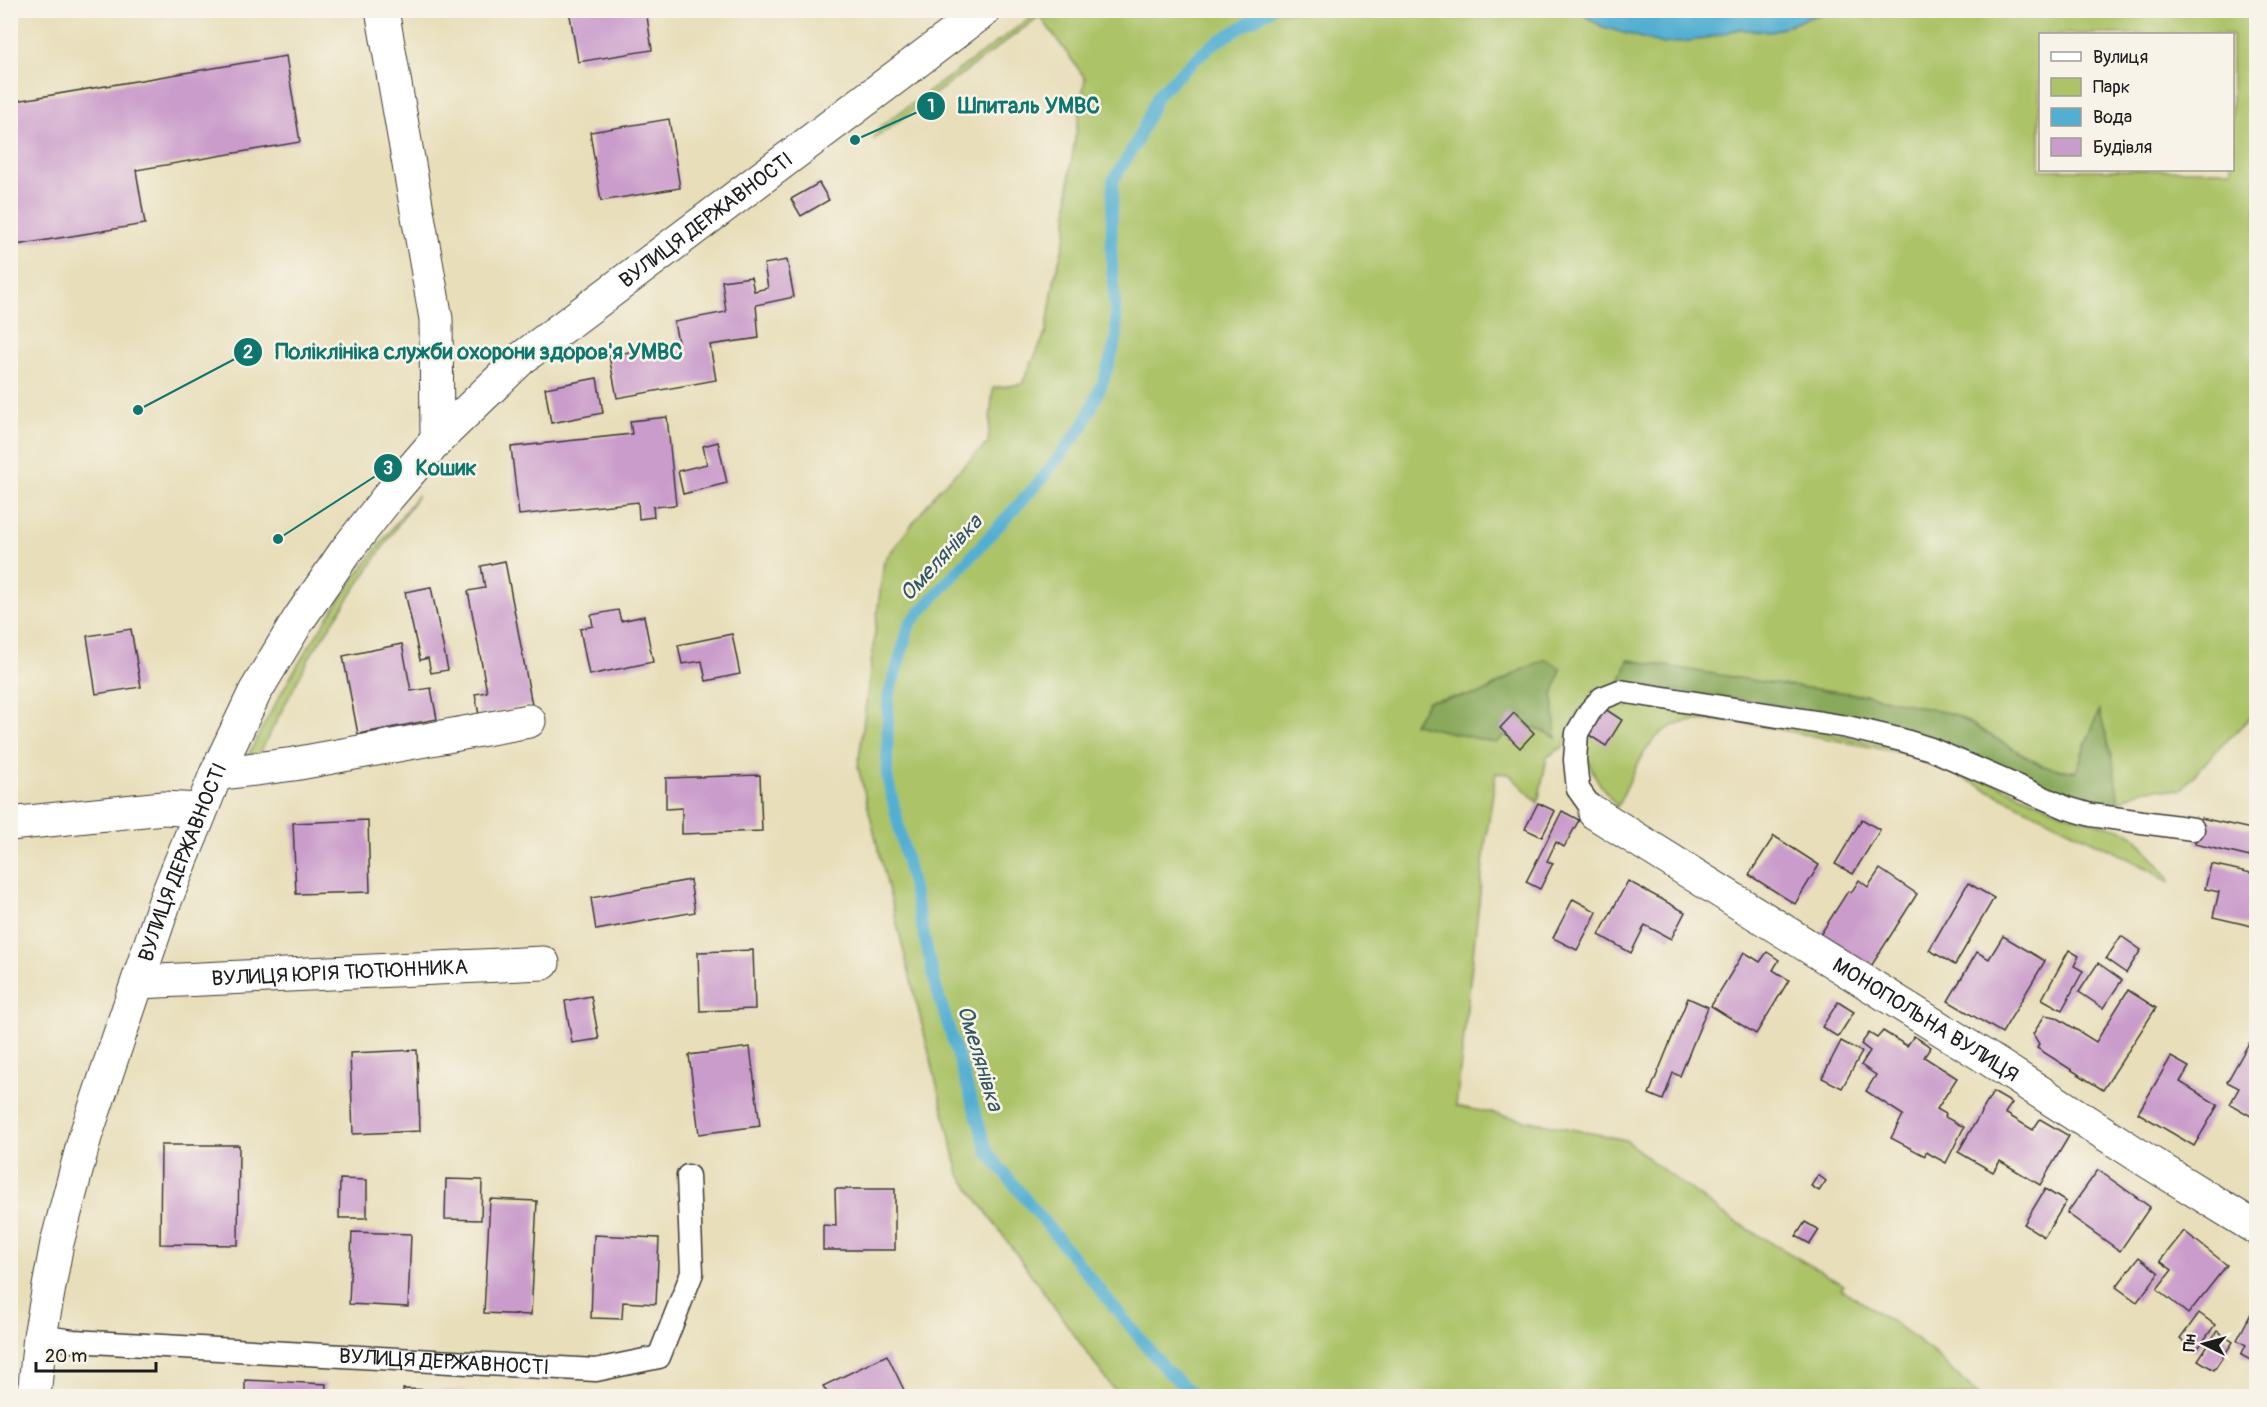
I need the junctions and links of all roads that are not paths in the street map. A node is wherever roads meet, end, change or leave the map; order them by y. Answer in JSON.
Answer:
{"nodes":[{"id":1,"x":382,"y":10,"type":"edge"},
{"id":2,"x":985,"y":10,"type":"edge"},
{"id":3,"x":437,"y":440,"type":"junction"},
{"id":4,"x":529,"y":721,"type":"dead end"},
{"id":5,"x":216,"y":774,"type":"junction"},
{"id":6,"x":200,"y":810,"type":"junction"},
{"id":7,"x":1595,"y":813,"type":"joint"},
{"id":8,"x":10,"y":824,"type":"edge"},
{"id":9,"x":2193,"y":829,"type":"dead end"},
{"id":10,"x":543,"y":963,"type":"dead end"},
{"id":11,"x":138,"y":982,"type":"junction"},
{"id":12,"x":688,"y":1176,"type":"dead end"},
{"id":13,"x":2256,"y":1228,"type":"edge"},
{"id":14,"x":40,"y":1336,"type":"junction"},
{"id":15,"x":34,"y":1396,"type":"edge"}],
"edges":[{"from":1,"to":3,"type":"street"},
{"from":2,"to":3,"type":"street","name":"ВУЛИЦЯ ДЕРЖАВНОСТІ"},
{"from":3,"to":5,"type":"street","name":"ВУЛИЦЯ ДЕРЖАВНОСТІ"},
{"from":4,"to":5,"type":"street"},
{"from":5,"to":6,"type":"street","name":"ВУЛИЦЯ ДЕРЖАВНОСТІ"},
{"from":6,"to":8,"type":"street"},
{"from":6,"to":11,"type":"street","name":"ВУЛИЦЯ ДЕРЖАВНОСТІ"},
{"from":7,"to":9,"type":"lane"},
{"from":7,"to":13,"type":"street","name":"МОНОПОЛЬНА ВУЛИЦЯ"},
{"from":10,"to":11,"type":"street","name":"ВУЛИЦЯ ЮРІЯ ТЮТЮННИКА"},
{"from":11,"to":14,"type":"street","name":"ВУЛИЦЯ ДЕРЖАВНОСТІ"},
{"from":12,"to":14,"type":"lane","name":"ВУЛИЦЯ ДЕРЖАВНОСТІ"},
{"from":14,"to":15,"type":"street","name":"ВУЛИЦЯ ДЕРЖАВНОСТІ"}]}
